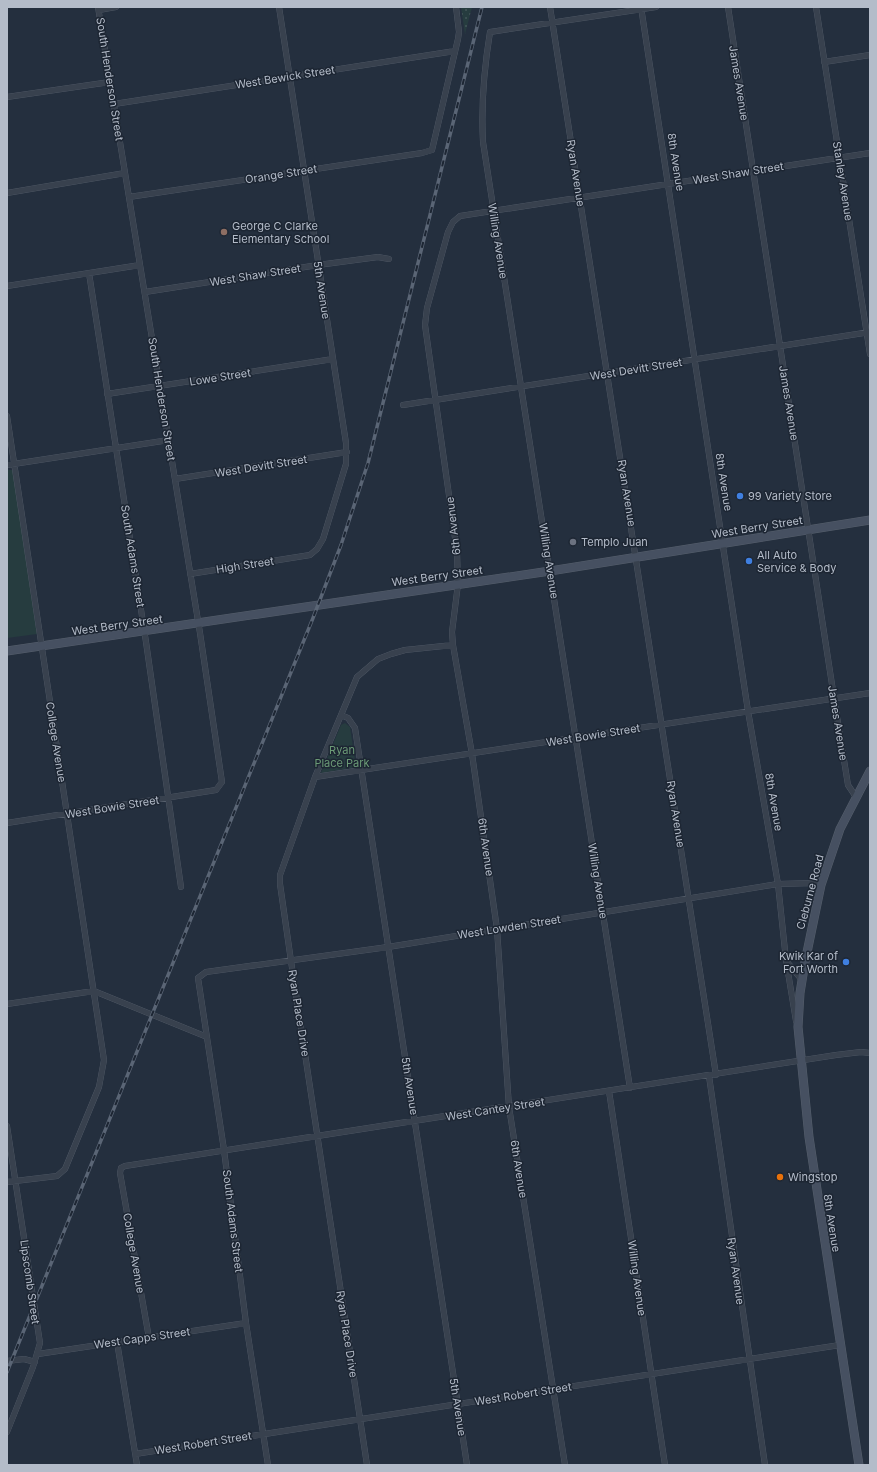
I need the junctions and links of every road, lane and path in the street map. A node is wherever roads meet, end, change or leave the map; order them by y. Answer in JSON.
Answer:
{"nodes":[{"id":1,"x":116,"y":7,"type":"edge"},
{"id":2,"x":279,"y":7,"type":"edge"},
{"id":3,"x":456,"y":7,"type":"edge"},
{"id":4,"x":550,"y":7,"type":"edge"},
{"id":5,"x":656,"y":7,"type":"edge"},
{"id":6,"x":728,"y":7,"type":"edge"},
{"id":7,"x":816,"y":7,"type":"edge"},
{"id":8,"x":99,"y":8,"type":"edge"},
{"id":9,"x":641,"y":8,"type":"edge"},
{"id":10,"x":553,"y":23,"type":"junction"},
{"id":11,"x":455,"y":51,"type":"junction"},
{"id":12,"x":870,"y":55,"type":"edge"},
{"id":13,"x":824,"y":62,"type":"junction"},
{"id":14,"x":289,"y":77,"type":"junction"},
{"id":15,"x":110,"y":82,"type":"junction"},
{"id":16,"x":7,"y":97,"type":"edge"},
{"id":17,"x":114,"y":104,"type":"junction"},
{"id":18,"x":870,"y":153,"type":"edge"},
{"id":19,"x":839,"y":158,"type":"junction"},
{"id":20,"x":304,"y":171,"type":"junction"},
{"id":21,"x":753,"y":171,"type":"junction"},
{"id":22,"x":125,"y":173,"type":"junction"},
{"id":23,"x":668,"y":184,"type":"junction"},
{"id":24,"x":7,"y":193,"type":"edge"},
{"id":25,"x":129,"y":198,"type":"junction"},
{"id":26,"x":580,"y":198,"type":"junction"},
{"id":27,"x":494,"y":211,"type":"junction"},
{"id":28,"x":448,"y":232,"type":"joint"},
{"id":29,"x":389,"y":259,"type":"dead end"},
{"id":30,"x":140,"y":265,"type":"junction"},
{"id":31,"x":318,"y":265,"type":"junction"},
{"id":32,"x":89,"y":273,"type":"junction"},
{"id":33,"x":7,"y":286,"type":"edge"},
{"id":34,"x":145,"y":292,"type":"junction"},
{"id":35,"x":868,"y":333,"type":"edge"},
{"id":36,"x":780,"y":346,"type":"junction"},
{"id":37,"x":870,"y":354,"type":"edge"},
{"id":38,"x":333,"y":359,"type":"junction"},
{"id":39,"x":694,"y":360,"type":"junction"},
{"id":40,"x":608,"y":373,"type":"junction"},
{"id":41,"x":160,"y":387,"type":"junction"},
{"id":42,"x":520,"y":387,"type":"junction"},
{"id":43,"x":107,"y":394,"type":"junction"},
{"id":44,"x":437,"y":400,"type":"junction"},
{"id":45,"x":403,"y":405,"type":"dead end"},
{"id":46,"x":7,"y":416,"type":"edge"},
{"id":47,"x":168,"y":440,"type":"junction"},
{"id":48,"x":115,"y":448,"type":"junction"},
{"id":49,"x":347,"y":452,"type":"junction"},
{"id":50,"x":15,"y":464,"type":"junction"},
{"id":51,"x":7,"y":465,"type":"edge"},
{"id":52,"x":175,"y":480,"type":"junction"},
{"id":53,"x":870,"y":520,"type":"edge"},
{"id":54,"x":808,"y":530,"type":"junction"},
{"id":55,"x":722,"y":544,"type":"junction"},
{"id":56,"x":300,"y":556,"type":"joint"},
{"id":57,"x":637,"y":557,"type":"junction"},
{"id":58,"x":550,"y":571,"type":"junction"},
{"id":59,"x":190,"y":574,"type":"junction"},
{"id":60,"x":458,"y":584,"type":"junction"},
{"id":61,"x":198,"y":624,"type":"junction"},
{"id":62,"x":145,"y":632,"type":"junction"},
{"id":63,"x":453,"y":645,"type":"junction"},
{"id":64,"x":41,"y":647,"type":"junction"},
{"id":65,"x":7,"y":651,"type":"edge"},
{"id":66,"x":870,"y":693,"type":"edge"},
{"id":67,"x":834,"y":698,"type":"junction"},
{"id":68,"x":748,"y":711,"type":"junction"},
{"id":69,"x":341,"y":715,"type":"junction"},
{"id":70,"x":662,"y":723,"type":"junction"},
{"id":71,"x":576,"y":737,"type":"junction"},
{"id":72,"x":472,"y":754,"type":"junction"},
{"id":73,"x":362,"y":771,"type":"junction"},
{"id":74,"x":870,"y":771,"type":"edge"},
{"id":75,"x":315,"y":777,"type":"junction"},
{"id":76,"x":216,"y":790,"type":"joint"},
{"id":77,"x":856,"y":797,"type":"junction"},
{"id":78,"x":170,"y":798,"type":"junction"},
{"id":79,"x":67,"y":814,"type":"junction"},
{"id":80,"x":7,"y":823,"type":"edge"},
{"id":81,"x":778,"y":884,"type":"junction"},
{"id":82,"x":821,"y":885,"type":"junction"},
{"id":83,"x":181,"y":887,"type":"dead end"},
{"id":84,"x":689,"y":898,"type":"junction"},
{"id":85,"x":603,"y":912,"type":"junction"},
{"id":86,"x":497,"y":929,"type":"junction"},
{"id":87,"x":388,"y":947,"type":"junction"},
{"id":88,"x":786,"y":960,"type":"junction"},
{"id":89,"x":291,"y":961,"type":"junction"},
{"id":90,"x":198,"y":978,"type":"joint"},
{"id":91,"x":802,"y":980,"type":"junction"},
{"id":92,"x":94,"y":990,"type":"junction"},
{"id":93,"x":7,"y":1004,"type":"edge"},
{"id":94,"x":798,"y":1027,"type":"junction"},
{"id":95,"x":207,"y":1037,"type":"junction"},
{"id":96,"x":870,"y":1053,"type":"edge"},
{"id":97,"x":800,"y":1062,"type":"junction"},
{"id":98,"x":716,"y":1075,"type":"junction"},
{"id":99,"x":709,"y":1076,"type":"junction"},
{"id":100,"x":630,"y":1088,"type":"junction"},
{"id":101,"x":609,"y":1091,"type":"junction"},
{"id":102,"x":509,"y":1107,"type":"junction"},
{"id":103,"x":415,"y":1121,"type":"junction"},
{"id":104,"x":7,"y":1126,"type":"edge"},
{"id":105,"x":317,"y":1136,"type":"junction"},
{"id":106,"x":224,"y":1150,"type":"junction"},
{"id":107,"x":121,"y":1168,"type":"joint"},
{"id":108,"x":16,"y":1181,"type":"junction"},
{"id":109,"x":7,"y":1182,"type":"edge"},
{"id":110,"x":246,"y":1323,"type":"junction"},
{"id":111,"x":149,"y":1338,"type":"junction"},
{"id":112,"x":117,"y":1342,"type":"junction"},
{"id":113,"x":840,"y":1345,"type":"junction"},
{"id":114,"x":38,"y":1354,"type":"junction"},
{"id":115,"x":749,"y":1359,"type":"junction"},
{"id":116,"x":7,"y":1361,"type":"edge"},
{"id":117,"x":35,"y":1362,"type":"junction"},
{"id":118,"x":651,"y":1374,"type":"junction"},
{"id":119,"x":553,"y":1389,"type":"junction"},
{"id":120,"x":458,"y":1404,"type":"junction"},
{"id":121,"x":360,"y":1419,"type":"junction"},
{"id":122,"x":7,"y":1432,"type":"edge"},
{"id":123,"x":264,"y":1433,"type":"junction"},
{"id":124,"x":135,"y":1454,"type":"junction"},
{"id":125,"x":137,"y":1465,"type":"edge"},
{"id":126,"x":268,"y":1465,"type":"edge"},
{"id":127,"x":367,"y":1465,"type":"edge"},
{"id":128,"x":467,"y":1465,"type":"edge"},
{"id":129,"x":565,"y":1465,"type":"edge"},
{"id":130,"x":665,"y":1465,"type":"edge"},
{"id":131,"x":765,"y":1465,"type":"edge"},
{"id":132,"x":859,"y":1465,"type":"edge"}],
"edges":[{"from":1,"to":8,"type":"street"},
{"from":2,"to":14,"type":"street","name":"5th Avenue"},
{"from":3,"to":11,"type":"street"},
{"from":4,"to":10,"type":"street","name":"Ryan Avenue"},
{"from":5,"to":9,"type":"street"},
{"from":6,"to":21,"type":"street","name":"James Avenue"},
{"from":7,"to":13,"type":"street","name":"Stanley Avenue"},
{"from":8,"to":15,"type":"street","name":"South Henderson Street"},
{"from":9,"to":10,"type":"street"},
{"from":9,"to":23,"type":"street","name":"8th Avenue"},
{"from":10,"to":26,"type":"street","name":"Ryan Avenue"},
{"from":10,"to":27,"type":"street","name":"Willing Avenue"},
{"from":11,"to":14,"type":"street","name":"West Bewick Street"},
{"from":11,"to":20,"type":"street","name":"Orange Street"},
{"from":12,"to":13,"type":"street"},
{"from":13,"to":19,"type":"street","name":"Stanley Avenue"},
{"from":14,"to":17,"type":"street","name":"West Bewick Street"},
{"from":14,"to":20,"type":"street","name":"5th Avenue"},
{"from":15,"to":16,"type":"street"},
{"from":15,"to":17,"type":"street","name":"South Henderson Street"},
{"from":17,"to":22,"type":"street","name":"South Henderson Street"},
{"from":18,"to":19,"type":"street","name":"West Shaw Street"},
{"from":19,"to":21,"type":"street","name":"West Shaw Street"},
{"from":19,"to":35,"type":"street","name":"Stanley Avenue"},
{"from":20,"to":25,"type":"street","name":"Orange Street"},
{"from":20,"to":31,"type":"street","name":"5th Avenue"},
{"from":21,"to":23,"type":"street","name":"West Shaw Street"},
{"from":21,"to":36,"type":"street","name":"James Avenue"},
{"from":22,"to":24,"type":"street"},
{"from":22,"to":25,"type":"street","name":"South Henderson Street"},
{"from":23,"to":26,"type":"street","name":"West Shaw Street"},
{"from":23,"to":39,"type":"street","name":"8th Avenue"},
{"from":25,"to":30,"type":"street","name":"South Henderson Street"},
{"from":26,"to":27,"type":"street","name":"West Shaw Street"},
{"from":26,"to":40,"type":"street","name":"Ryan Avenue"},
{"from":27,"to":28,"type":"street","name":"West Shaw Street"},
{"from":27,"to":42,"type":"street","name":"Willing Avenue"},
{"from":28,"to":44,"type":"street","name":"6th Avenue"},
{"from":29,"to":31,"type":"street","name":"West Shaw Street"},
{"from":30,"to":32,"type":"street"},
{"from":30,"to":34,"type":"street","name":"South Henderson Street"},
{"from":31,"to":34,"type":"street","name":"West Shaw Street"},
{"from":31,"to":38,"type":"street","name":"5th Avenue"},
{"from":32,"to":33,"type":"street"},
{"from":32,"to":43,"type":"street","name":"South Adams Street"},
{"from":34,"to":41,"type":"street","name":"South Henderson Street"},
{"from":35,"to":36,"type":"street","name":"West Devitt Street"},
{"from":35,"to":37,"type":"street","name":"Stanley Avenue"},
{"from":36,"to":39,"type":"street","name":"West Devitt Street"},
{"from":36,"to":54,"type":"street","name":"James Avenue"},
{"from":38,"to":41,"type":"street","name":"Lowe Street"},
{"from":38,"to":49,"type":"street","name":"5th Avenue"},
{"from":39,"to":40,"type":"street","name":"West Devitt Street"},
{"from":39,"to":55,"type":"street","name":"8th Avenue"},
{"from":40,"to":42,"type":"street","name":"West Devitt Street"},
{"from":40,"to":57,"type":"street","name":"Ryan Avenue"},
{"from":41,"to":43,"type":"street","name":"Lowe Street"},
{"from":41,"to":47,"type":"street","name":"South Henderson Street"},
{"from":42,"to":44,"type":"street","name":"West Devitt Street"},
{"from":42,"to":58,"type":"street","name":"Willing Avenue"},
{"from":43,"to":48,"type":"street","name":"South Adams Street"},
{"from":44,"to":45,"type":"street","name":"West Devitt Street"},
{"from":44,"to":60,"type":"street","name":"6th Avenue"},
{"from":46,"to":50,"type":"street","name":"College Avenue"},
{"from":47,"to":48,"type":"street"},
{"from":47,"to":52,"type":"street","name":"South Henderson Street"},
{"from":48,"to":50,"type":"street"},
{"from":48,"to":62,"type":"street","name":"South Adams Street"},
{"from":49,"to":52,"type":"street","name":"West Devitt Street"},
{"from":49,"to":56,"type":"street","name":"5th Avenue"},
{"from":50,"to":51,"type":"street"},
{"from":50,"to":64,"type":"street","name":"College Avenue"},
{"from":52,"to":59,"type":"street","name":"South Henderson Street"},
{"from":53,"to":54,"type":"main road","name":"West Berry Street"},
{"from":54,"to":55,"type":"main road","name":"West Berry Street"},
{"from":54,"to":67,"type":"street","name":"James Avenue"},
{"from":55,"to":57,"type":"main road","name":"West Berry Street"},
{"from":55,"to":68,"type":"street","name":"8th Avenue"},
{"from":56,"to":59,"type":"street","name":"High Street"},
{"from":57,"to":58,"type":"main road","name":"West Berry Street"},
{"from":57,"to":70,"type":"street","name":"Ryan Avenue"},
{"from":58,"to":60,"type":"main road","name":"West Berry Street"},
{"from":58,"to":71,"type":"street","name":"Willing Avenue"},
{"from":59,"to":61,"type":"street","name":"South Henderson Street"},
{"from":60,"to":61,"type":"main road","name":"West Berry Street"},
{"from":60,"to":63,"type":"street","name":"6th Avenue"},
{"from":61,"to":62,"type":"main road","name":"West Berry Street"},
{"from":61,"to":76,"type":"street","name":"South Henderson Street"},
{"from":62,"to":64,"type":"main road","name":"West Berry Street"},
{"from":62,"to":78,"type":"street","name":"South Adams Street"},
{"from":63,"to":69,"type":"street","name":"Ryan Place Drive"},
{"from":63,"to":72,"type":"street","name":"6th Avenue"},
{"from":64,"to":65,"type":"main road","name":"West Berry Street"},
{"from":64,"to":79,"type":"street","name":"College Avenue"},
{"from":66,"to":67,"type":"street","name":"West Bowie Street"},
{"from":67,"to":68,"type":"street","name":"West Bowie Street"},
{"from":67,"to":77,"type":"street","name":"James Avenue"},
{"from":68,"to":70,"type":"street","name":"West Bowie Street"},
{"from":68,"to":81,"type":"street","name":"8th Avenue"},
{"from":69,"to":73,"type":"street","name":"5th Avenue"},
{"from":69,"to":75,"type":"street","name":"Ryan Place Drive"},
{"from":70,"to":71,"type":"street","name":"West Bowie Street"},
{"from":70,"to":84,"type":"street","name":"Ryan Avenue"},
{"from":71,"to":72,"type":"street","name":"West Bowie Street"},
{"from":71,"to":85,"type":"street","name":"Willing Avenue"},
{"from":72,"to":73,"type":"street","name":"West Bowie Street"},
{"from":72,"to":86,"type":"street","name":"6th Avenue"},
{"from":73,"to":75,"type":"street","name":"West Bowie Street"},
{"from":73,"to":87,"type":"street","name":"5th Avenue"},
{"from":74,"to":77,"type":"main road","name":"Cleburne Road"},
{"from":75,"to":89,"type":"street","name":"Ryan Place Drive"},
{"from":76,"to":78,"type":"street","name":"West Bowie Street"},
{"from":77,"to":82,"type":"main road","name":"Cleburne Road"},
{"from":78,"to":79,"type":"street","name":"West Bowie Street"},
{"from":78,"to":83,"type":"street","name":"South Adams Street"},
{"from":79,"to":80,"type":"street","name":"West Bowie Street"},
{"from":79,"to":92,"type":"street","name":"College Avenue"},
{"from":81,"to":82,"type":"street","name":"West Lowden Street"},
{"from":81,"to":84,"type":"street","name":"West Lowden Street"},
{"from":81,"to":88,"type":"street","name":"8th Avenue"},
{"from":82,"to":91,"type":"main road","name":"Cleburne Road"},
{"from":84,"to":85,"type":"street","name":"West Lowden Street"},
{"from":84,"to":98,"type":"street","name":"Ryan Avenue"},
{"from":85,"to":86,"type":"street","name":"West Lowden Street"},
{"from":85,"to":100,"type":"street","name":"Willing Avenue"},
{"from":86,"to":87,"type":"street","name":"West Lowden Street"},
{"from":86,"to":102,"type":"street","name":"6th Avenue"},
{"from":87,"to":89,"type":"street","name":"West Lowden Street"},
{"from":87,"to":103,"type":"street","name":"5th Avenue"},
{"from":88,"to":91,"type":"street"},
{"from":88,"to":94,"type":"street","name":"8th Avenue"},
{"from":89,"to":90,"type":"street","name":"West Lowden Street"},
{"from":89,"to":105,"type":"street","name":"Ryan Place Drive"},
{"from":90,"to":95,"type":"street","name":"South Adams Street"},
{"from":91,"to":94,"type":"main road","name":"Cleburne Road"},
{"from":92,"to":93,"type":"street"},
{"from":92,"to":95,"type":"street"},
{"from":92,"to":108,"type":"street","name":"College Avenue"},
{"from":94,"to":97,"type":"main road","name":"8th Avenue"},
{"from":95,"to":106,"type":"street","name":"South Adams Street"},
{"from":96,"to":97,"type":"street","name":"West Cantey Street"},
{"from":97,"to":98,"type":"street","name":"West Cantey Street"},
{"from":97,"to":113,"type":"main road","name":"8th Avenue"},
{"from":98,"to":99,"type":"street","name":"West Cantey Street"},
{"from":99,"to":100,"type":"street","name":"West Cantey Street"},
{"from":99,"to":115,"type":"street","name":"Ryan Avenue"},
{"from":100,"to":101,"type":"street","name":"West Cantey Street"},
{"from":101,"to":102,"type":"street","name":"West Cantey Street"},
{"from":101,"to":118,"type":"street","name":"Willing Avenue"},
{"from":102,"to":103,"type":"street","name":"West Cantey Street"},
{"from":102,"to":119,"type":"street","name":"6th Avenue"},
{"from":103,"to":105,"type":"street","name":"West Cantey Street"},
{"from":103,"to":120,"type":"street","name":"5th Avenue"},
{"from":104,"to":108,"type":"street","name":"Lipscomb Street"},
{"from":105,"to":106,"type":"street","name":"West Cantey Street"},
{"from":105,"to":121,"type":"street","name":"Ryan Place Drive"},
{"from":106,"to":107,"type":"street","name":"West Cantey Street"},
{"from":106,"to":110,"type":"street","name":"South Adams Street"},
{"from":107,"to":111,"type":"street","name":"College Avenue"},
{"from":108,"to":109,"type":"street"},
{"from":108,"to":114,"type":"street","name":"Lipscomb Street"},
{"from":110,"to":111,"type":"street","name":"West Capps Street"},
{"from":110,"to":123,"type":"street","name":"South Adams Street"},
{"from":111,"to":112,"type":"street","name":"West Capps Street"},
{"from":112,"to":114,"type":"street","name":"West Capps Street"},
{"from":112,"to":124,"type":"street"},
{"from":113,"to":115,"type":"street","name":"West Robert Street"},
{"from":113,"to":132,"type":"main road","name":"8th Avenue"},
{"from":114,"to":117,"type":"street","name":"Lipscomb Street"},
{"from":115,"to":118,"type":"street","name":"West Robert Street"},
{"from":115,"to":131,"type":"street","name":"Ryan Avenue"},
{"from":116,"to":117,"type":"street"},
{"from":117,"to":122,"type":"street","name":"Lipscomb Street"},
{"from":118,"to":119,"type":"street","name":"West Robert Street"},
{"from":118,"to":130,"type":"street","name":"Willing Avenue"},
{"from":119,"to":120,"type":"street","name":"West Robert Street"},
{"from":119,"to":129,"type":"street","name":"6th Avenue"},
{"from":120,"to":121,"type":"street","name":"West Robert Street"},
{"from":120,"to":128,"type":"street","name":"5th Avenue"},
{"from":121,"to":123,"type":"street","name":"West Robert Street"},
{"from":121,"to":127,"type":"street","name":"Ryan Place Drive"},
{"from":123,"to":124,"type":"street","name":"West Robert Street"},
{"from":123,"to":126,"type":"street","name":"South Adams Street"},
{"from":124,"to":125,"type":"street"}]}
